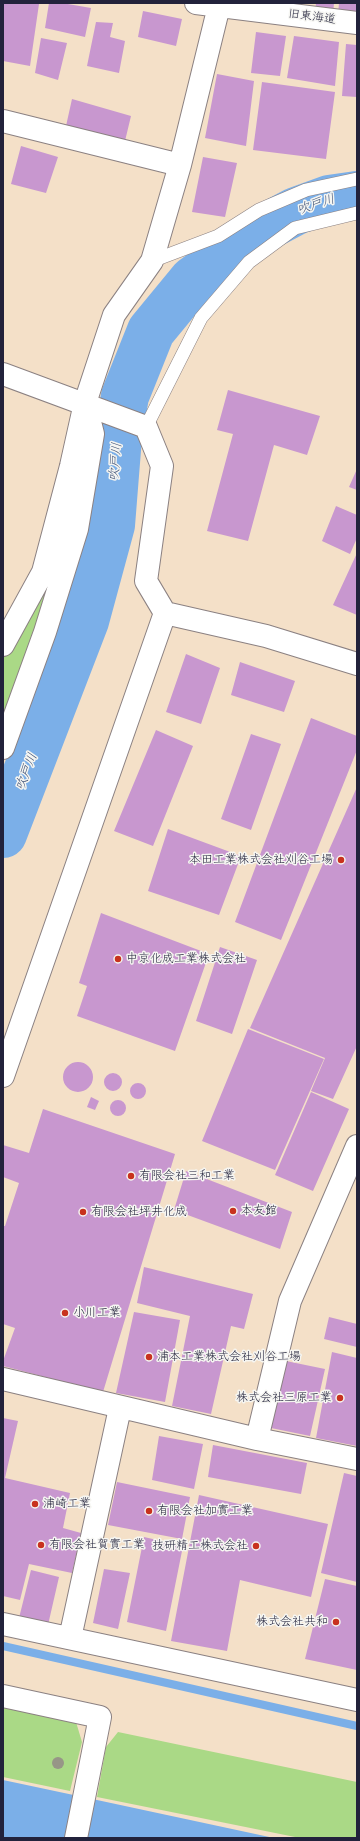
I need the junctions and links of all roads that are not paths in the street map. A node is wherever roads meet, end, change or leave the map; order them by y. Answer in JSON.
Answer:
{"nodes":[{"id":1,"x":196,"y":3,"type":"edge"},
{"id":2,"x":219,"y":4,"type":"edge"},
{"id":3,"x":357,"y":23,"type":"edge"},
{"id":4,"x":3,"y":121,"type":"edge"},
{"id":5,"x":180,"y":165,"type":"junction"},
{"id":6,"x":357,"y":180,"type":"edge"},
{"id":7,"x":357,"y":213,"type":"edge"},
{"id":8,"x":152,"y":261,"type":"junction"},
{"id":9,"x":3,"y":374,"type":"edge"},
{"id":10,"x":85,"y":403,"type":"junction"},
{"id":11,"x":146,"y":427,"type":"junction"},
{"id":12,"x":165,"y":613,"type":"junction"},
{"id":13,"x":3,"y":645,"type":"edge"},
{"id":14,"x":357,"y":664,"type":"edge"},
{"id":15,"x":3,"y":748,"type":"edge"},
{"id":16,"x":3,"y":1076,"type":"edge"},
{"id":17,"x":357,"y":1146,"type":"edge"},
{"id":18,"x":3,"y":1379,"type":"edge"},
{"id":19,"x":120,"y":1408,"type":"junction"},
{"id":20,"x":257,"y":1440,"type":"junction"},
{"id":21,"x":357,"y":1459,"type":"edge"},
{"id":22,"x":3,"y":1624,"type":"edge"},
{"id":23,"x":70,"y":1638,"type":"junction"},
{"id":24,"x":3,"y":1696,"type":"edge"},
{"id":25,"x":357,"y":1700,"type":"edge"},
{"id":26,"x":76,"y":1838,"type":"edge"}],
"edges":[{"from":1,"to":2,"type":"street","name":"旧東海道"},
{"from":2,"to":3,"type":"street","name":"旧東海道"},
{"from":2,"to":5,"type":"street"},
{"from":4,"to":5,"type":"street"},
{"from":5,"to":8,"type":"street"},
{"from":6,"to":8,"type":"lane"},
{"from":7,"to":11,"type":"lane"},
{"from":8,"to":10,"type":"street"},
{"from":9,"to":10,"type":"street"},
{"from":10,"to":11,"type":"street"},
{"from":10,"to":13,"type":"street"},
{"from":10,"to":15,"type":"street"},
{"from":11,"to":12,"type":"street"},
{"from":12,"to":14,"type":"street"},
{"from":12,"to":16,"type":"street"},
{"from":17,"to":20,"type":"street"},
{"from":18,"to":19,"type":"street"},
{"from":19,"to":20,"type":"street"},
{"from":19,"to":23,"type":"street"},
{"from":20,"to":21,"type":"street"},
{"from":22,"to":23,"type":"street"},
{"from":23,"to":25,"type":"street"},
{"from":24,"to":26,"type":"street"}]}
